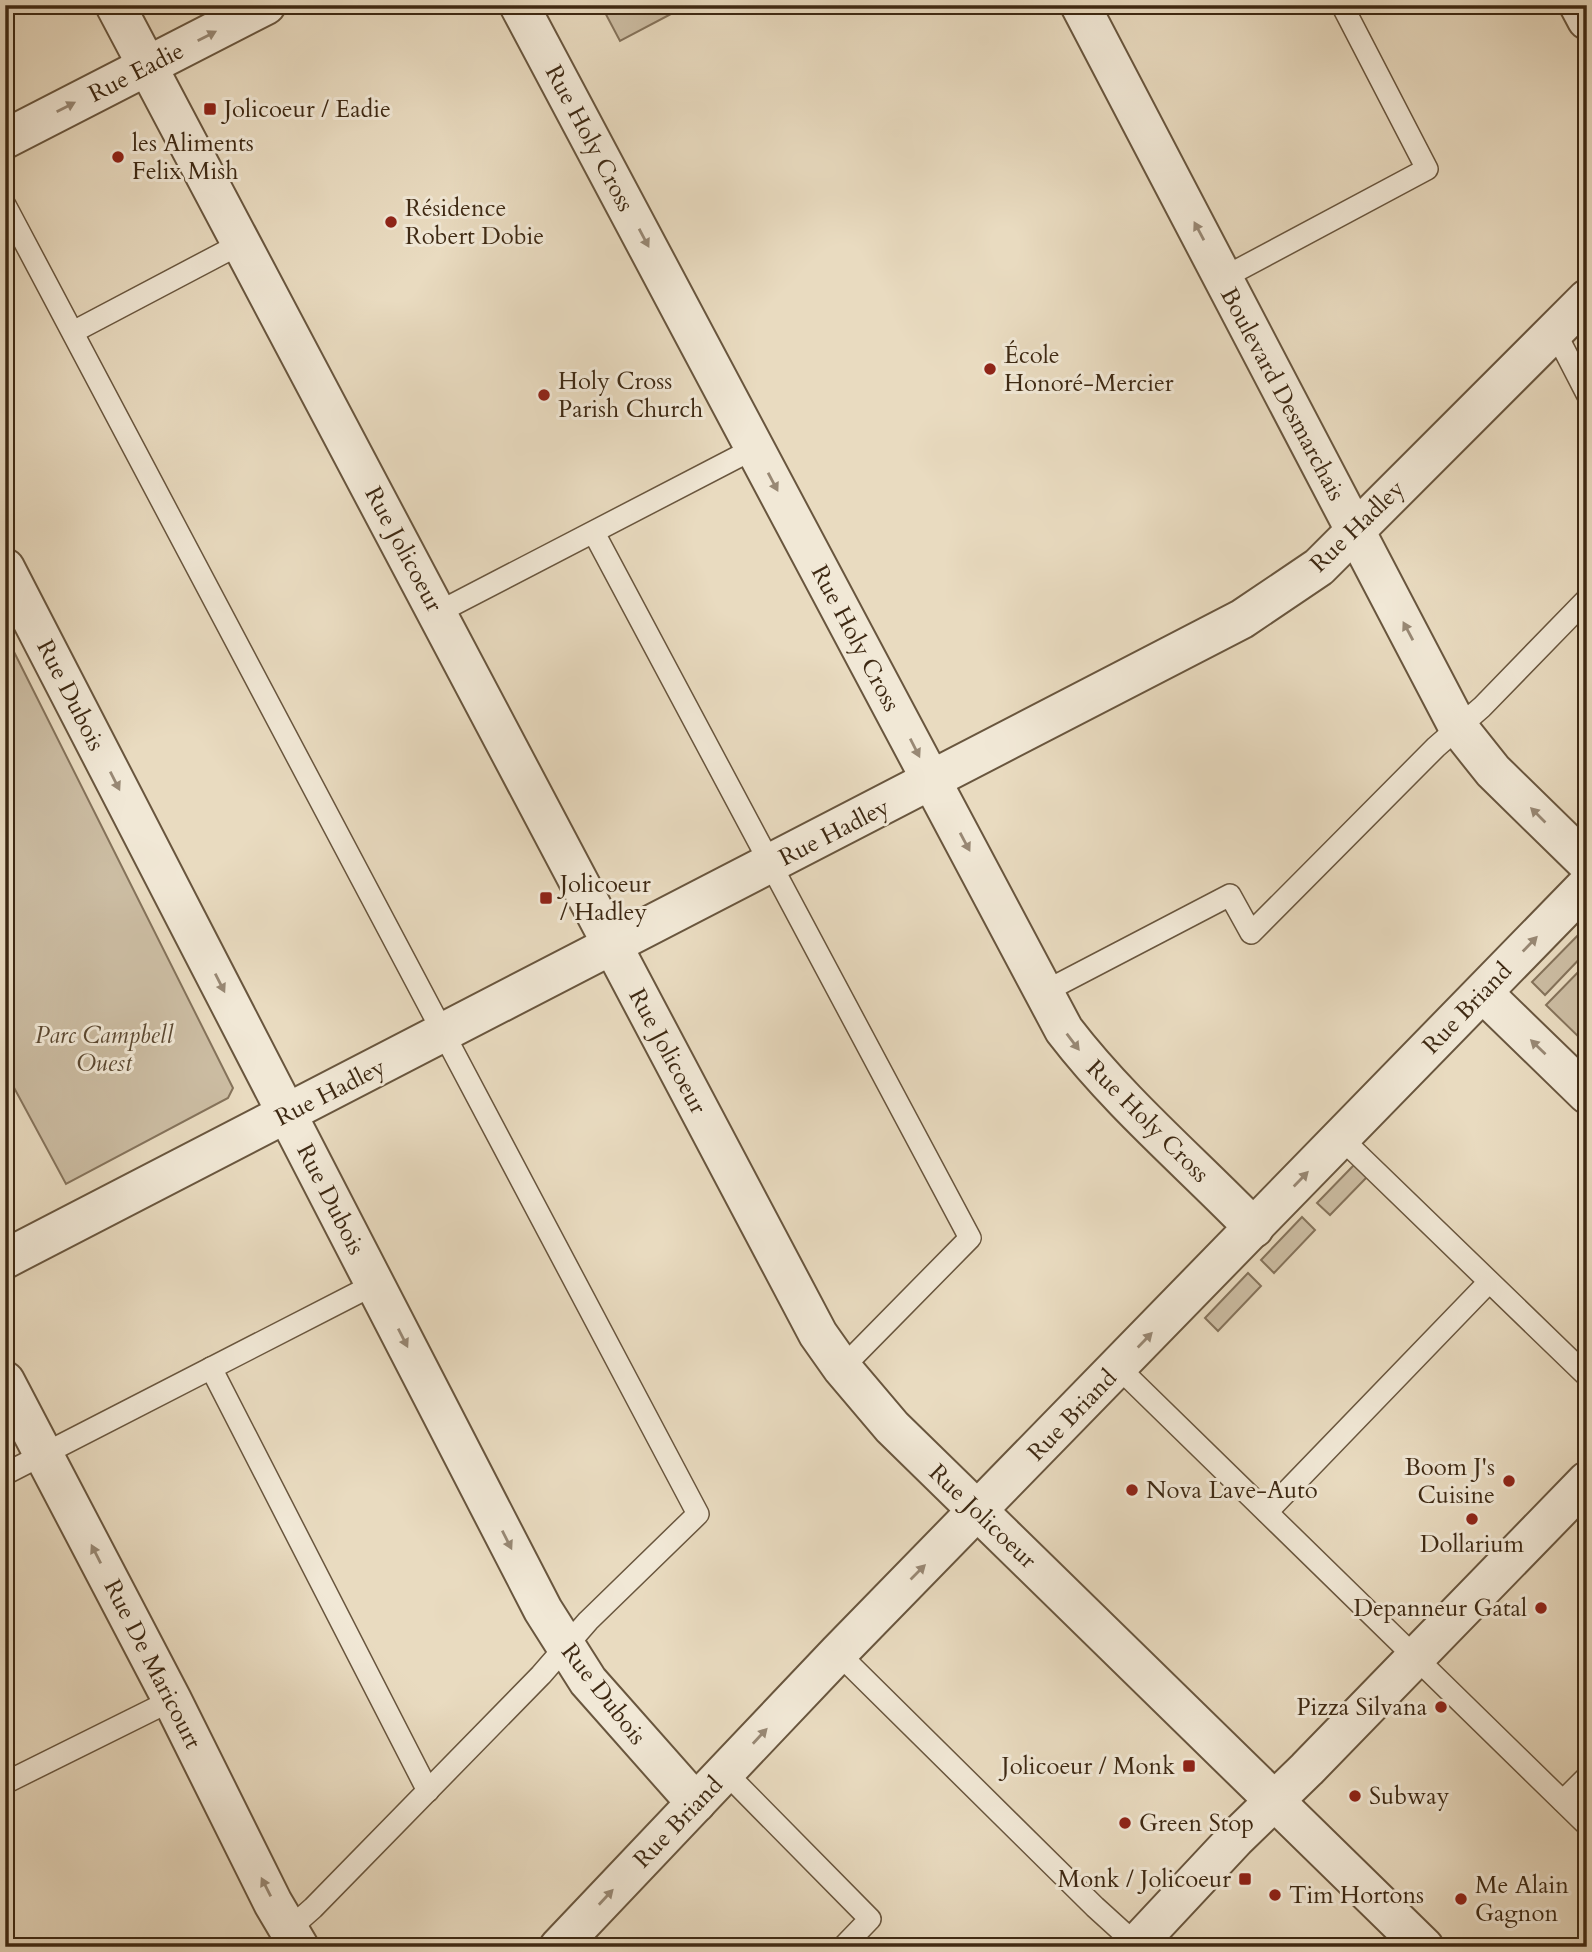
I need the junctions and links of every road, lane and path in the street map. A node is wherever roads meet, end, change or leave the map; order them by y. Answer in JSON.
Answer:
{"nodes":[{"id":1,"x":114,"y":5,"type":"edge"},
{"id":2,"x":266,"y":5,"type":"edge"},
{"id":3,"x":519,"y":5,"type":"edge"},
{"id":4,"x":1080,"y":5,"type":"edge"},
{"id":5,"x":1342,"y":5,"type":"edge"},
{"id":6,"x":1579,"y":5,"type":"edge"},
{"id":7,"x":1587,"y":20,"type":"edge"},
{"id":8,"x":148,"y":66,"type":"junction"},
{"id":9,"x":5,"y":139,"type":"edge"},
{"id":10,"x":5,"y":205,"type":"edge"},
{"id":11,"x":240,"y":244,"type":"junction"},
{"id":12,"x":1223,"y":278,"type":"junction"},
{"id":13,"x":1587,"y":299,"type":"edge"},
{"id":14,"x":73,"y":332,"type":"junction"},
{"id":15,"x":1555,"y":332,"type":"junction"},
{"id":16,"x":1587,"y":394,"type":"edge"},
{"id":17,"x":755,"y":448,"type":"junction"},
{"id":18,"x":1355,"y":531,"type":"junction"},
{"id":19,"x":594,"y":533,"type":"junction"},
{"id":20,"x":5,"y":568,"type":"edge"},
{"id":21,"x":1587,"y":599,"type":"edge"},
{"id":22,"x":437,"y":613,"type":"junction"},
{"id":23,"x":1458,"y":727,"type":"junction"},
{"id":24,"x":933,"y":782,"type":"junction"},
{"id":25,"x":1587,"y":863,"type":"edge"},
{"id":26,"x":772,"y":865,"type":"junction"},
{"id":27,"x":1587,"y":886,"type":"edge"},
{"id":28,"x":614,"y":948,"type":"junction"},
{"id":29,"x":1044,"y":992,"type":"junction"},
{"id":30,"x":1483,"y":993,"type":"junction"},
{"id":31,"x":445,"y":1034,"type":"junction"},
{"id":32,"x":1587,"y":1094,"type":"edge"},
{"id":33,"x":287,"y":1114,"type":"junction"},
{"id":34,"x":1341,"y":1138,"type":"junction"},
{"id":35,"x":1254,"y":1228,"type":"junction"},
{"id":36,"x":5,"y":1259,"type":"edge"},
{"id":37,"x":1489,"y":1282,"type":"junction"},
{"id":38,"x":375,"y":1284,"type":"junction"},
{"id":39,"x":1118,"y":1367,"type":"junction"},
{"id":40,"x":211,"y":1368,"type":"junction"},
{"id":41,"x":842,"y":1368,"type":"junction"},
{"id":42,"x":1587,"y":1376,"type":"edge"},
{"id":43,"x":5,"y":1381,"type":"edge"},
{"id":44,"x":44,"y":1453,"type":"junction"},
{"id":45,"x":5,"y":1474,"type":"edge"},
{"id":46,"x":1587,"y":1481,"type":"edge"},
{"id":47,"x":977,"y":1511,"type":"junction"},
{"id":48,"x":1267,"y":1512,"type":"junction"},
{"id":49,"x":565,"y":1647,"type":"junction"},
{"id":50,"x":838,"y":1653,"type":"junction"},
{"id":51,"x":1415,"y":1657,"type":"junction"},
{"id":52,"x":172,"y":1700,"type":"junction"},
{"id":53,"x":725,"y":1772,"type":"junction"},
{"id":54,"x":1587,"y":1777,"type":"edge"},
{"id":55,"x":5,"y":1783,"type":"edge"},
{"id":56,"x":428,"y":1791,"type":"junction"},
{"id":57,"x":1275,"y":1801,"type":"junction"},
{"id":58,"x":1563,"y":1801,"type":"junction"},
{"id":59,"x":696,"y":1803,"type":"junction"},
{"id":60,"x":1587,"y":1825,"type":"edge"},
{"id":61,"x":294,"y":1938,"type":"edge"},
{"id":62,"x":1137,"y":1946,"type":"edge"},
{"id":63,"x":559,"y":1947,"type":"edge"},
{"id":64,"x":843,"y":1947,"type":"edge"},
{"id":65,"x":1424,"y":1947,"type":"edge"}],
"edges":[{"from":1,"to":8,"type":"street","name":"Rue Jolicoeur"},
{"from":8,"to":2,"type":"street","name":"Rue Eadie","one_way":true},
{"from":3,"to":17,"type":"street","name":"Rue Holy Cross","one_way":true},
{"from":12,"to":4,"type":"street","name":"Boulevard Desmarchais","one_way":true},
{"from":5,"to":12,"type":"lane"},
{"from":6,"to":7,"type":"street"},
{"from":9,"to":8,"type":"street","name":"Rue Eadie","one_way":true},
{"from":8,"to":11,"type":"street","name":"Rue Jolicoeur"},
{"from":10,"to":14,"type":"lane"},
{"from":11,"to":14,"type":"lane"},
{"from":11,"to":22,"type":"street","name":"Rue Jolicoeur"},
{"from":12,"to":18,"type":"street","name":"Boulevard Desmarchais"},
{"from":13,"to":15,"type":"street","name":"Rue Hadley"},
{"from":14,"to":31,"type":"lane"},
{"from":15,"to":16,"type":"lane"},
{"from":15,"to":18,"type":"street","name":"Rue Hadley"},
{"from":17,"to":19,"type":"lane"},
{"from":17,"to":24,"type":"street","name":"Rue Holy Cross","one_way":true},
{"from":23,"to":18,"type":"street","name":"Boulevard Desmarchais","one_way":true},
{"from":18,"to":24,"type":"street","name":"Rue Hadley"},
{"from":19,"to":22,"type":"lane"},
{"from":19,"to":26,"type":"lane"},
{"from":20,"to":33,"type":"street","name":"Rue Dubois","one_way":true},
{"from":21,"to":23,"type":"lane"},
{"from":22,"to":28,"type":"street","name":"Rue Jolicoeur"},
{"from":25,"to":23,"type":"street","name":"Boulevard Desmarchais","one_way":true},
{"from":23,"to":29,"type":"lane"},
{"from":24,"to":26,"type":"street","name":"Rue Hadley"},
{"from":24,"to":29,"type":"street","name":"Rue Holy Cross","one_way":true},
{"from":26,"to":28,"type":"street","name":"Rue Hadley"},
{"from":26,"to":41,"type":"lane"},
{"from":30,"to":27,"type":"street","name":"Rue Briand","one_way":true},
{"from":28,"to":31,"type":"street","name":"Rue Hadley"},
{"from":28,"to":41,"type":"street","name":"Rue Jolicoeur"},
{"from":29,"to":35,"type":"street","name":"Rue Holy Cross","one_way":true},
{"from":32,"to":30,"type":"street","one_way":true},
{"from":30,"to":34,"type":"street","name":"Rue Briand"},
{"from":31,"to":33,"type":"street","name":"Rue Hadley"},
{"from":31,"to":49,"type":"lane"},
{"from":33,"to":36,"type":"street","name":"Rue Hadley"},
{"from":33,"to":38,"type":"street","name":"Rue Dubois"},
{"from":35,"to":34,"type":"street","name":"Rue Briand","one_way":true},
{"from":34,"to":37,"type":"lane"},
{"from":39,"to":35,"type":"street","name":"Rue Briand","one_way":true},
{"from":37,"to":42,"type":"lane"},
{"from":37,"to":48,"type":"lane"},
{"from":38,"to":40,"type":"lane"},
{"from":38,"to":49,"type":"street","name":"Rue Dubois","one_way":true},
{"from":39,"to":47,"type":"street","name":"Rue Briand"},
{"from":39,"to":48,"type":"lane"},
{"from":40,"to":44,"type":"lane"},
{"from":40,"to":56,"type":"lane"},
{"from":41,"to":47,"type":"street","name":"Rue Jolicoeur"},
{"from":43,"to":44,"type":"street","name":"Rue De Maricourt"},
{"from":44,"to":45,"type":"lane"},
{"from":52,"to":44,"type":"street","name":"Rue De Maricourt","one_way":true},
{"from":46,"to":51,"type":"street"},
{"from":50,"to":47,"type":"street","name":"Rue Briand","one_way":true},
{"from":47,"to":57,"type":"street","name":"Rue Jolicoeur"},
{"from":48,"to":51,"type":"lane"},
{"from":49,"to":56,"type":"lane"},
{"from":49,"to":59,"type":"street","name":"Rue Dubois"},
{"from":53,"to":50,"type":"street","name":"Rue Briand","one_way":true},
{"from":50,"to":62,"type":"lane"},
{"from":51,"to":57,"type":"street"},
{"from":51,"to":58,"type":"lane"},
{"from":52,"to":55,"type":"lane"},
{"from":61,"to":52,"type":"street","name":"Rue De Maricourt","one_way":true},
{"from":53,"to":59,"type":"street","name":"Rue Briand"},
{"from":53,"to":64,"type":"lane"},
{"from":54,"to":58,"type":"lane"},
{"from":56,"to":61,"type":"lane"},
{"from":57,"to":62,"type":"street"},
{"from":57,"to":65,"type":"street","name":"Rue Jolicoeur"},
{"from":58,"to":60,"type":"lane"},
{"from":63,"to":59,"type":"street","name":"Rue Briand","one_way":true}]}
